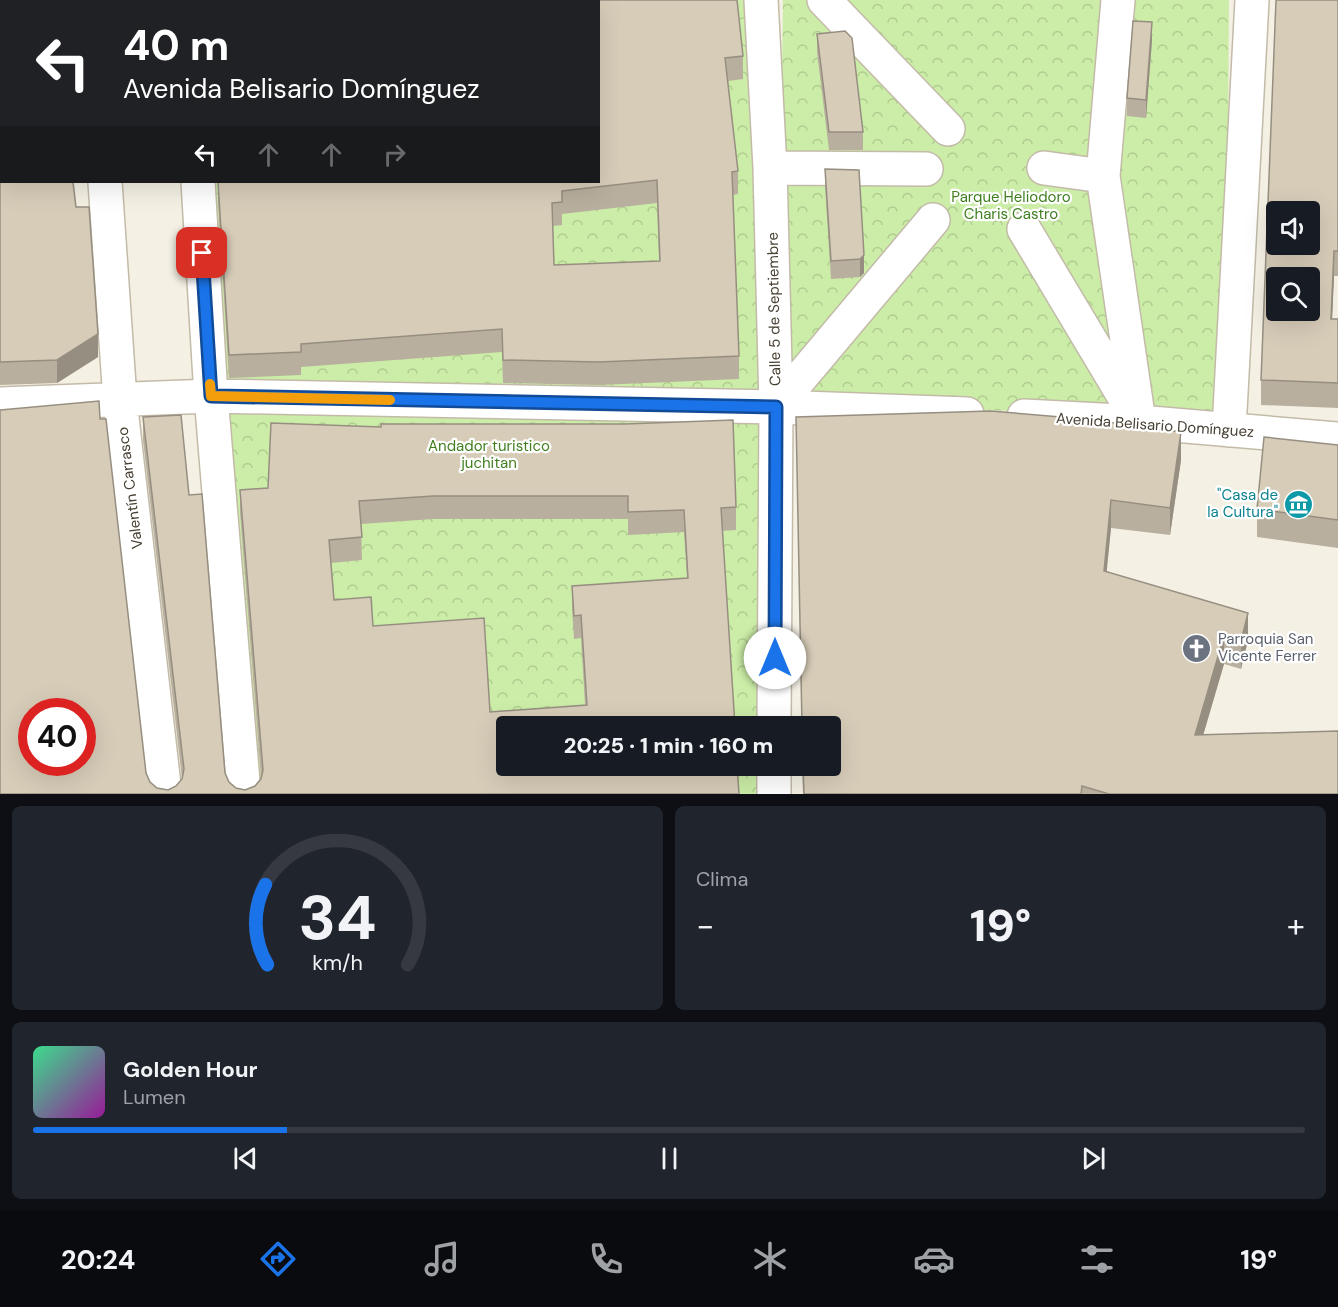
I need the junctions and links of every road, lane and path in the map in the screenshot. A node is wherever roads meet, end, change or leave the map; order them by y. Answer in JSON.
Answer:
{"nodes":[{"id":1,"x":761,"y":0,"type":"edge"},
{"id":2,"x":824,"y":0,"type":"edge"},
{"id":3,"x":1118,"y":0,"type":"edge"},
{"id":4,"x":1252,"y":0,"type":"edge"},
{"id":5,"x":948,"y":129,"type":"dead end"},
{"id":6,"x":770,"y":168,"type":"junction"},
{"id":7,"x":1044,"y":168,"type":"dead end"},
{"id":8,"x":926,"y":169,"type":"dead end"},
{"id":9,"x":1103,"y":176,"type":"junction"},
{"id":10,"x":105,"y":183,"type":"edge"},
{"id":11,"x":198,"y":183,"type":"edge"},
{"id":12,"x":933,"y":220,"type":"dead end"},
{"id":13,"x":1023,"y":229,"type":"dead end"},
{"id":14,"x":211,"y":396,"type":"junction"},
{"id":15,"x":120,"y":400,"type":"junction"},
{"id":16,"x":0,"y":404,"type":"edge"},
{"id":17,"x":776,"y":407,"type":"junction"},
{"id":18,"x":1139,"y":422,"type":"junction"},
{"id":19,"x":1229,"y":430,"type":"junction"},
{"id":20,"x":1338,"y":439,"type":"edge"},
{"id":21,"x":774,"y":716,"type":"edge"},
{"id":22,"x":774,"y":776,"type":"edge"},
{"id":23,"x":165,"y":794,"type":"edge"},
{"id":24,"x":244,"y":794,"type":"edge"},
{"id":25,"x":774,"y":794,"type":"edge"}],
"edges":[{"from":1,"to":6,"type":"street","name":"Calle 5 de Septiembre"},
{"from":2,"to":5,"type":"street"},
{"from":3,"to":9,"type":"street"},
{"from":4,"to":19,"type":"street"},
{"from":6,"to":8,"type":"street"},
{"from":6,"to":17,"type":"street","name":"Calle 5 de Septiembre"},
{"from":7,"to":9,"type":"street"},
{"from":9,"to":18,"type":"street"},
{"from":10,"to":15,"type":"street","name":"Valentín Carrasco"},
{"from":11,"to":14,"type":"street"},
{"from":12,"to":17,"type":"street"},
{"from":13,"to":18,"type":"street"},
{"from":14,"to":15,"type":"street","name":"Avenida Belisario Domínguez"},
{"from":14,"to":17,"type":"street","name":"Avenida Belisario Domínguez"},
{"from":14,"to":24,"type":"street"},
{"from":15,"to":16,"type":"street","name":"Avenida Belisario Domínguez"},
{"from":15,"to":23,"type":"street","name":"Valentín Carrasco"},
{"from":17,"to":18,"type":"street","name":"Avenida Belisario Domínguez"},
{"from":17,"to":21,"type":"street","name":"Calle 5 de Septiembre"},
{"from":18,"to":19,"type":"street","name":"Avenida Belisario Domínguez"},
{"from":19,"to":20,"type":"street","name":"Avenida Belisario Domínguez"},
{"from":22,"to":25,"type":"street"}]}
